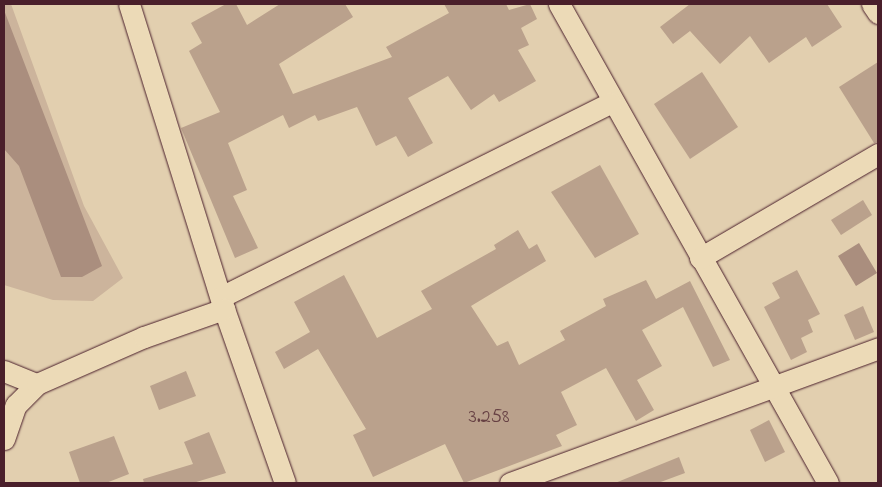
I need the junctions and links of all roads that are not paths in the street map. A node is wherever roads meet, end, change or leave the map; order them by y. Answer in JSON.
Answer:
{"nodes":[{"id":1,"x":129,"y":4,"type":"edge"},
{"id":2,"x":559,"y":4,"type":"edge"},
{"id":3,"x":872,"y":4,"type":"edge"},
{"id":4,"x":878,"y":13,"type":"edge"},
{"id":5,"x":610,"y":102,"type":"junction"},
{"id":6,"x":878,"y":154,"type":"edge"},
{"id":7,"x":700,"y":258,"type":"junction"},
{"id":8,"x":222,"y":303,"type":"junction"},
{"id":9,"x":878,"y":348,"type":"edge"},
{"id":10,"x":4,"y":371,"type":"edge"},
{"id":11,"x":38,"y":384,"type":"junction"},
{"id":12,"x":777,"y":388,"type":"junction"},
{"id":13,"x":4,"y":439,"type":"edge"},
{"id":14,"x":285,"y":483,"type":"edge"},
{"id":15,"x":510,"y":483,"type":"edge"},
{"id":16,"x":828,"y":483,"type":"edge"}],
"edges":[{"from":1,"to":8,"type":"street"},
{"from":2,"to":5,"type":"street"},
{"from":3,"to":4,"type":"street"},
{"from":5,"to":7,"type":"street"},
{"from":5,"to":8,"type":"street"},
{"from":6,"to":7,"type":"street"},
{"from":7,"to":12,"type":"street"},
{"from":8,"to":11,"type":"street"},
{"from":8,"to":14,"type":"street"},
{"from":9,"to":12,"type":"street"},
{"from":10,"to":11,"type":"street"},
{"from":11,"to":13,"type":"street"},
{"from":12,"to":15,"type":"street"},
{"from":12,"to":16,"type":"street"}]}
